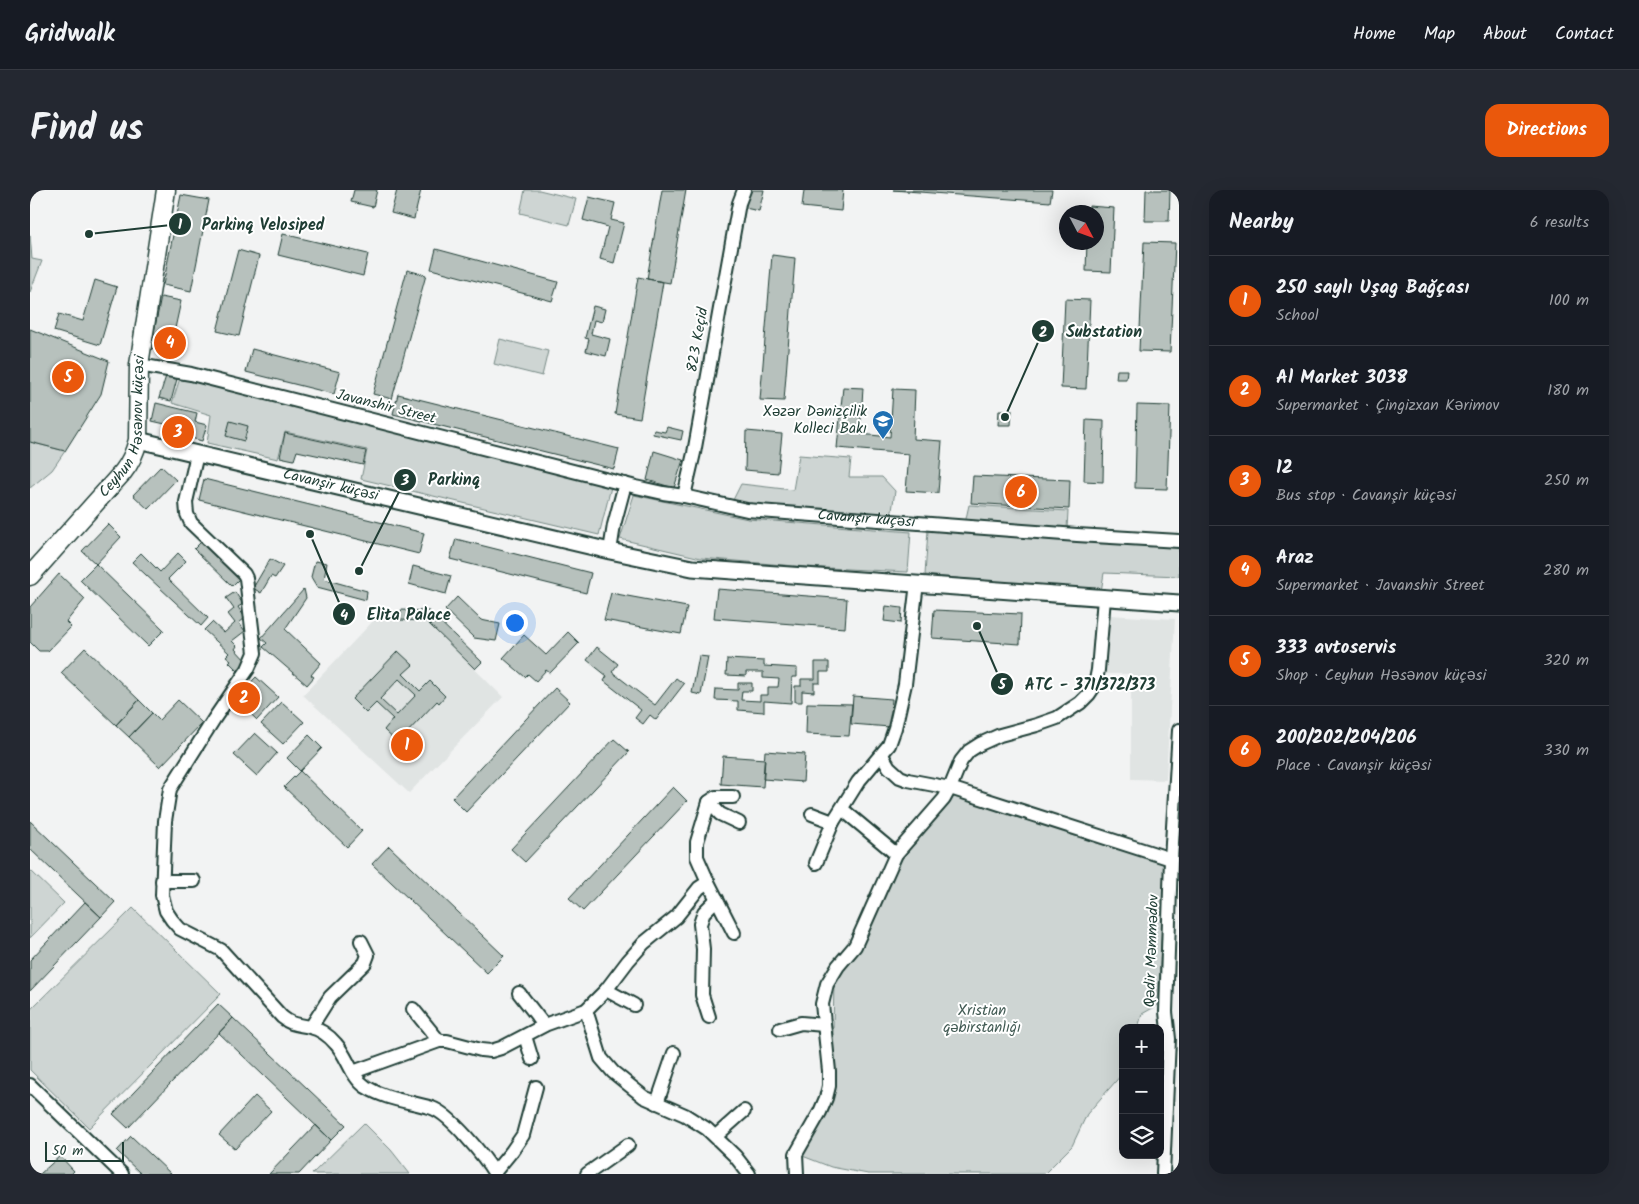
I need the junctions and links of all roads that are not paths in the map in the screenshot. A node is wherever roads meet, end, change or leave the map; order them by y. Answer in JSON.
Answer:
{"nodes":[{"id":1,"x":166,"y":190,"type":"edge"},
{"id":2,"x":744,"y":190,"type":"edge"},
{"id":3,"x":139,"y":365,"type":"junction"},
{"id":4,"x":138,"y":440,"type":"junction"},
{"id":5,"x":197,"y":454,"type":"junction"},
{"id":6,"x":625,"y":484,"type":"junction"},
{"id":7,"x":684,"y":496,"type":"junction"},
{"id":8,"x":1179,"y":541,"type":"edge"},
{"id":9,"x":610,"y":551,"type":"junction"},
{"id":10,"x":30,"y":576,"type":"edge"},
{"id":11,"x":917,"y":583,"type":"junction"},
{"id":12,"x":1104,"y":598,"type":"junction"},
{"id":13,"x":1179,"y":603,"type":"edge"},
{"id":14,"x":1179,"y":730,"type":"edge"},
{"id":15,"x":882,"y":755,"type":"junction"},
{"id":16,"x":950,"y":788,"type":"junction"},
{"id":17,"x":1177,"y":795,"type":"edge"},
{"id":18,"x":734,"y":797,"type":"dead end"},
{"id":19,"x":709,"y":802,"type":"junction"},
{"id":20,"x":842,"y":809,"type":"junction"},
{"id":21,"x":812,"y":814,"type":"dead end"},
{"id":22,"x":833,"y":822,"type":"junction"},
{"id":23,"x":739,"y":823,"type":"dead end"},
{"id":24,"x":896,"y":854,"type":"junction"},
{"id":25,"x":1171,"y":859,"type":"junction"},
{"id":26,"x":816,"y":863,"type":"dead end"},
{"id":27,"x":162,"y":881,"type":"junction"},
{"id":28,"x":194,"y":881,"type":"dead end"},
{"id":29,"x":708,"y":882,"type":"junction"},
{"id":30,"x":717,"y":899,"type":"junction"},
{"id":31,"x":734,"y":933,"type":"dead end"},
{"id":32,"x":361,"y":941,"type":"dead end"},
{"id":33,"x":606,"y":990,"type":"junction"},
{"id":34,"x":519,"y":993,"type":"dead end"},
{"id":35,"x":634,"y":1006,"type":"dead end"},
{"id":36,"x":412,"y":1009,"type":"dead end"},
{"id":37,"x":586,"y":1010,"type":"junction"},
{"id":38,"x":708,"y":1017,"type":"dead end"},
{"id":39,"x":544,"y":1025,"type":"junction"},
{"id":40,"x":824,"y":1025,"type":"junction"},
{"id":41,"x":312,"y":1027,"type":"junction"},
{"id":42,"x":780,"y":1029,"type":"dead end"},
{"id":43,"x":525,"y":1036,"type":"junction"},
{"id":44,"x":1174,"y":1039,"type":"edge"},
{"id":45,"x":439,"y":1041,"type":"junction"},
{"id":46,"x":674,"y":1053,"type":"dead end"},
{"id":47,"x":532,"y":1059,"type":"dead end"},
{"id":48,"x":353,"y":1072,"type":"junction"},
{"id":49,"x":30,"y":1085,"type":"edge"},
{"id":50,"x":536,"y":1087,"type":"dead end"},
{"id":51,"x":657,"y":1103,"type":"junction"},
{"id":52,"x":744,"y":1112,"type":"dead end"},
{"id":53,"x":716,"y":1136,"type":"junction"},
{"id":54,"x":628,"y":1145,"type":"dead end"},
{"id":55,"x":495,"y":1173,"type":"edge"},
{"id":56,"x":122,"y":1174,"type":"edge"},
{"id":57,"x":587,"y":1174,"type":"edge"},
{"id":58,"x":749,"y":1174,"type":"edge"},
{"id":59,"x":797,"y":1174,"type":"edge"},
{"id":60,"x":1164,"y":1174,"type":"edge"}],
"edges":[{"from":1,"to":3,"type":"main road","name":"Ceyhun Həsənov küçəsi"},
{"from":2,"to":7,"type":"street","name":"823 Keçid"},
{"from":3,"to":4,"type":"main road","name":"Ceyhun Həsənov küçəsi"},
{"from":3,"to":6,"type":"street","name":"Javanshir Street"},
{"from":4,"to":5,"type":"street","name":"Cavanşir küçəsi"},
{"from":4,"to":10,"type":"main road","name":"Ceyhun Həsənov küçəsi"},
{"from":5,"to":9,"type":"street","name":"Cavanşir küçəsi"},
{"from":5,"to":27,"type":"street"},
{"from":6,"to":7,"type":"street","name":"Cavanşir küçəsi"},
{"from":6,"to":9,"type":"street"},
{"from":7,"to":8,"type":"street","name":"Cavanşir küçəsi"},
{"from":9,"to":11,"type":"street","name":"Cavanşir küçəsi"},
{"from":11,"to":12,"type":"street","name":"Cavanşir küçəsi"},
{"from":11,"to":15,"type":"street"},
{"from":12,"to":13,"type":"street","name":"Cavanşir küçəsi"},
{"from":12,"to":16,"type":"street"},
{"from":14,"to":17,"type":"street","name":"Qədir Məmmədov"},
{"from":15,"to":16,"type":"street"},
{"from":15,"to":20,"type":"street"},
{"from":16,"to":24,"type":"street"},
{"from":16,"to":25,"type":"street"},
{"from":17,"to":25,"type":"street","name":"Qədir Məmmədov"},
{"from":18,"to":19,"type":"street"},
{"from":19,"to":23,"type":"street"},
{"from":19,"to":29,"type":"street"},
{"from":20,"to":22,"type":"street"},
{"from":20,"to":24,"type":"street"},
{"from":21,"to":22,"type":"street"},
{"from":22,"to":26,"type":"street"},
{"from":24,"to":40,"type":"street"},
{"from":25,"to":44,"type":"street","name":"Qədir Məmmədov"},
{"from":27,"to":28,"type":"street"},
{"from":27,"to":41,"type":"street"},
{"from":29,"to":30,"type":"street"},
{"from":29,"to":33,"type":"street"},
{"from":30,"to":31,"type":"street"},
{"from":30,"to":38,"type":"street"},
{"from":32,"to":41,"type":"street"},
{"from":33,"to":35,"type":"street"},
{"from":33,"to":37,"type":"street"},
{"from":34,"to":39,"type":"street"},
{"from":36,"to":45,"type":"street"},
{"from":37,"to":39,"type":"street"},
{"from":37,"to":51,"type":"street"},
{"from":39,"to":43,"type":"street"},
{"from":40,"to":42,"type":"street"},
{"from":40,"to":59,"type":"street"},
{"from":41,"to":48,"type":"street"},
{"from":43,"to":45,"type":"street"},
{"from":43,"to":47,"type":"street"},
{"from":44,"to":60,"type":"street","name":"Qədir Məmmədov"},
{"from":45,"to":48,"type":"street"},
{"from":46,"to":51,"type":"street"},
{"from":48,"to":55,"type":"street"},
{"from":49,"to":56,"type":"street"},
{"from":50,"to":55,"type":"street"},
{"from":51,"to":53,"type":"street"},
{"from":52,"to":53,"type":"street"},
{"from":53,"to":58,"type":"street"},
{"from":54,"to":57,"type":"street"}]}
